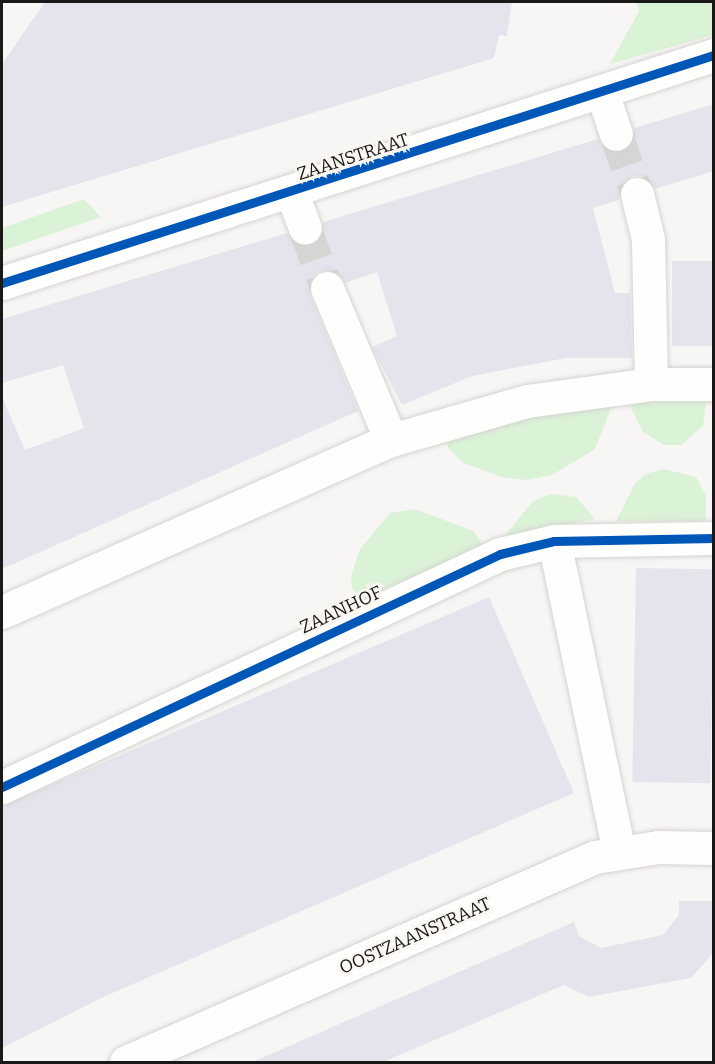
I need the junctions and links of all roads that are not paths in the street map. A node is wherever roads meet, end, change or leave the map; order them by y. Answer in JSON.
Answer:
{"nodes":[{"id":1,"x":714,"y":55,"type":"edge"},
{"id":2,"x":602,"y":92,"type":"junction"},
{"id":3,"x":616,"y":134,"type":"tunnel mouth"},
{"id":4,"x":292,"y":194,"type":"junction"},
{"id":5,"x":637,"y":194,"type":"tunnel mouth"},
{"id":6,"x":305,"y":228,"type":"tunnel mouth"},
{"id":7,"x":2,"y":283,"type":"edge"},
{"id":8,"x":327,"y":288,"type":"tunnel mouth"},
{"id":9,"x":651,"y":384,"type":"junction"},
{"id":10,"x":714,"y":384,"type":"edge"},
{"id":11,"x":391,"y":440,"type":"junction"},
{"id":12,"x":714,"y":538,"type":"edge"},
{"id":13,"x":554,"y":541,"type":"junction"},
{"id":14,"x":2,"y":612,"type":"edge"},
{"id":15,"x":2,"y":787,"type":"edge"},
{"id":16,"x":714,"y":848,"type":"edge"},
{"id":17,"x":619,"y":851,"type":"junction"},
{"id":18,"x":130,"y":1062,"type":"edge"}],
"edges":[{"from":1,"to":2,"type":"street","name":"ZAANSTRAAT"},
{"from":2,"to":3,"type":"street"},
{"from":2,"to":4,"type":"street","name":"ZAANSTRAAT"},
{"from":4,"to":6,"type":"street"},
{"from":4,"to":7,"type":"street","name":"ZAANSTRAAT"},
{"from":5,"to":9,"type":"street"},
{"from":8,"to":11,"type":"street"},
{"from":9,"to":10,"type":"street"},
{"from":9,"to":11,"type":"street"},
{"from":11,"to":14,"type":"street"},
{"from":12,"to":13,"type":"street","name":"ZAANHOF"},
{"from":13,"to":15,"type":"street","name":"ZAANHOF"},
{"from":13,"to":17,"type":"street"},
{"from":16,"to":17,"type":"street","name":"OOSTZAANSTRAAT"},
{"from":17,"to":18,"type":"street","name":"OOSTZAANSTRAAT"}]}
